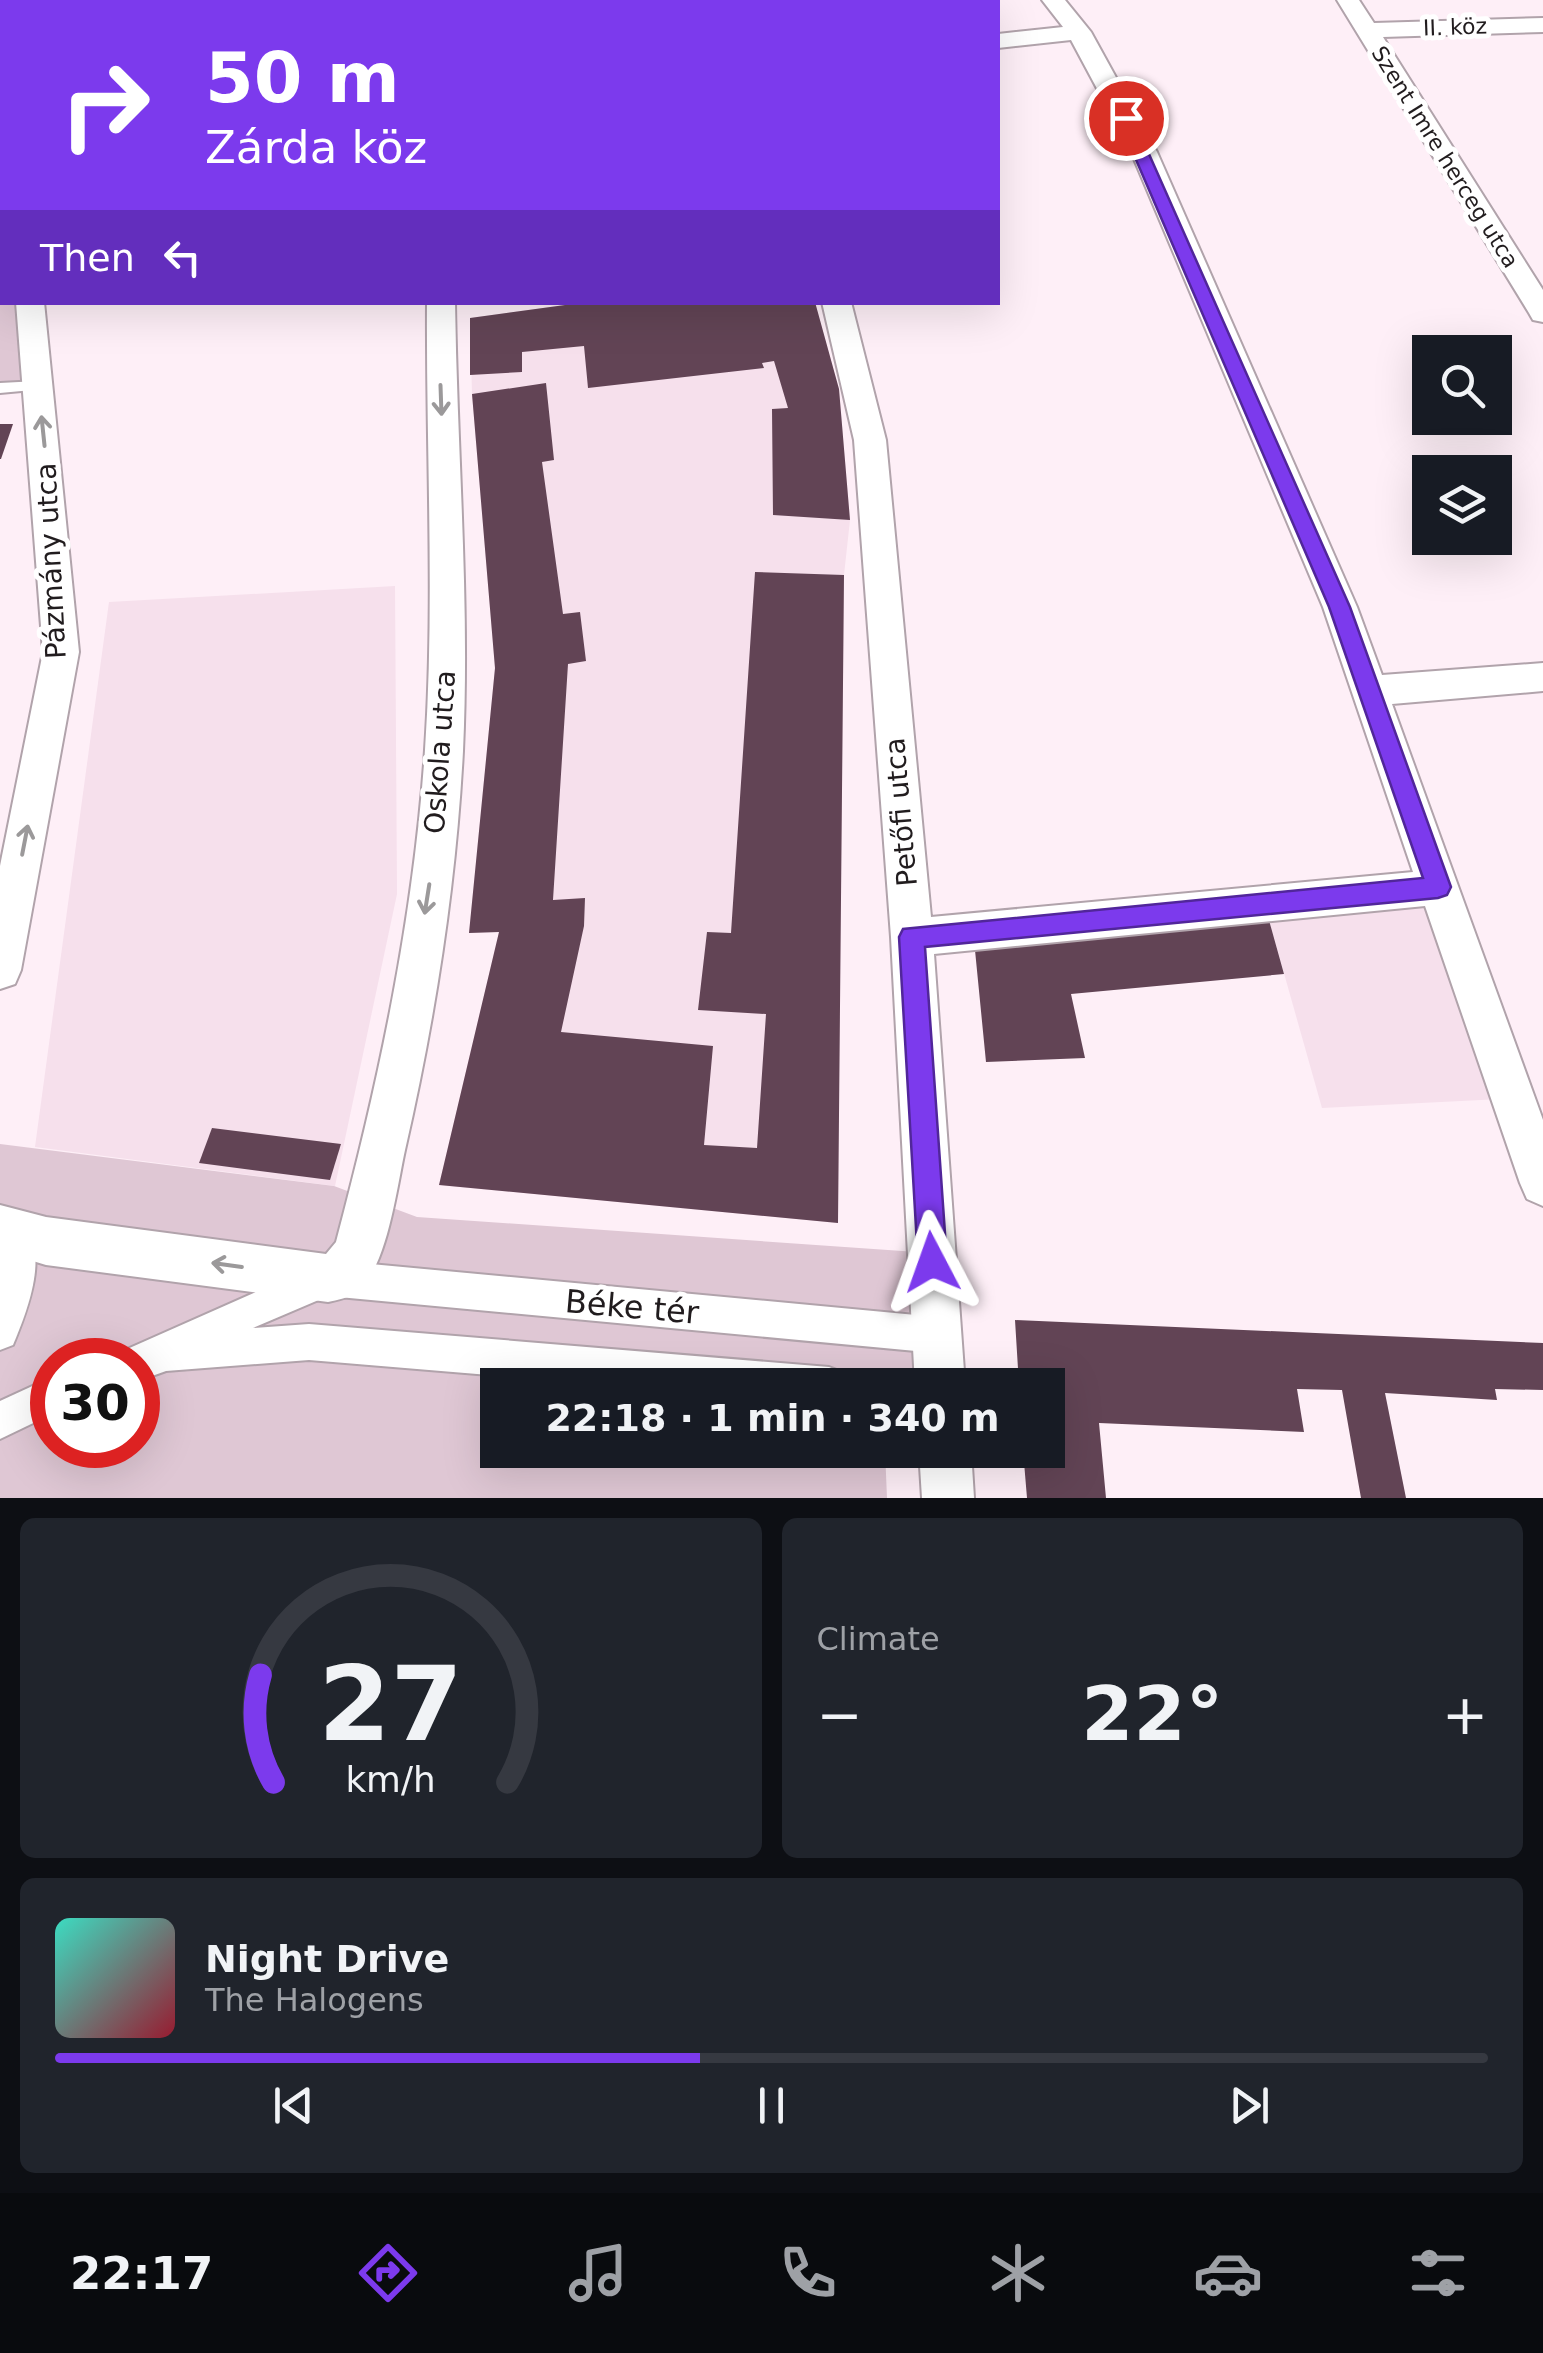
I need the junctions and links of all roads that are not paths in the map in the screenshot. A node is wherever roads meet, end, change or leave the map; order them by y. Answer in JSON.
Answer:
{"nodes":[{"id":1,"x":1053,"y":0,"type":"edge"},
{"id":2,"x":1348,"y":0,"type":"edge"},
{"id":3,"x":1543,"y":25,"type":"edge"},
{"id":4,"x":1366,"y":30,"type":"junction"},
{"id":5,"x":1079,"y":32,"type":"junction"},
{"id":6,"x":1000,"y":40,"type":"edge"},
{"id":7,"x":30,"y":305,"type":"edge"},
{"id":8,"x":440,"y":305,"type":"edge"},
{"id":9,"x":837,"y":305,"type":"edge"},
{"id":10,"x":1543,"y":314,"type":"edge"},
{"id":11,"x":38,"y":386,"type":"junction"},
{"id":12,"x":0,"y":388,"type":"edge"},
{"id":13,"x":1543,"y":677,"type":"edge"},
{"id":14,"x":1370,"y":691,"type":"junction"},
{"id":15,"x":1438,"y":887,"type":"junction"},
{"id":16,"x":912,"y":937,"type":"junction"},
{"id":17,"x":0,"y":970,"type":"edge"},
{"id":18,"x":1543,"y":1183,"type":"edge"},
{"id":19,"x":4,"y":1230,"type":"edge"},
{"id":20,"x":328,"y":1278,"type":"junction"},
{"id":21,"x":0,"y":1332,"type":"edge"},
{"id":22,"x":937,"y":1334,"type":"junction"},
{"id":23,"x":160,"y":1354,"type":"edge"},
{"id":24,"x":160,"y":1357,"type":"edge"},
{"id":25,"x":624,"y":1368,"type":"edge"},
{"id":26,"x":939,"y":1368,"type":"edge"},
{"id":27,"x":30,"y":1406,"type":"edge"},
{"id":28,"x":0,"y":1420,"type":"edge"},
{"id":29,"x":946,"y":1468,"type":"edge"},
{"id":30,"x":948,"y":1498,"type":"edge"}],
"edges":[{"from":1,"to":5,"type":"street"},
{"from":2,"to":4,"type":"street","name":"Szent Imre herceg utca"},
{"from":3,"to":4,"type":"street","name":"II. köz"},
{"from":4,"to":10,"type":"street","name":"Szent Imre herceg utca"},
{"from":5,"to":6,"type":"street"},
{"from":5,"to":14,"type":"street"},
{"from":7,"to":11,"type":"street","name":"Pázmány utca"},
{"from":8,"to":20,"type":"street","name":"Oskola utca","one_way":true},
{"from":9,"to":16,"type":"street","name":"Petőfi utca"},
{"from":11,"to":12,"type":"lane"},
{"from":17,"to":11,"type":"street","name":"Pázmány utca","one_way":true},
{"from":13,"to":14,"type":"street"},
{"from":14,"to":15,"type":"street"},
{"from":15,"to":16,"type":"street"},
{"from":15,"to":18,"type":"street"},
{"from":16,"to":22,"type":"street","name":"Petőfi utca"},
{"from":20,"to":19,"type":"street","name":"Béke tér","one_way":true},
{"from":19,"to":21,"type":"street"},
{"from":20,"to":22,"type":"street","name":"Béke tér"},
{"from":20,"to":23,"type":"street"},
{"from":22,"to":26,"type":"street","name":"Petőfi utca"},
{"from":24,"to":25,"type":"street"},
{"from":27,"to":28,"type":"street"},
{"from":29,"to":30,"type":"street"}]}
